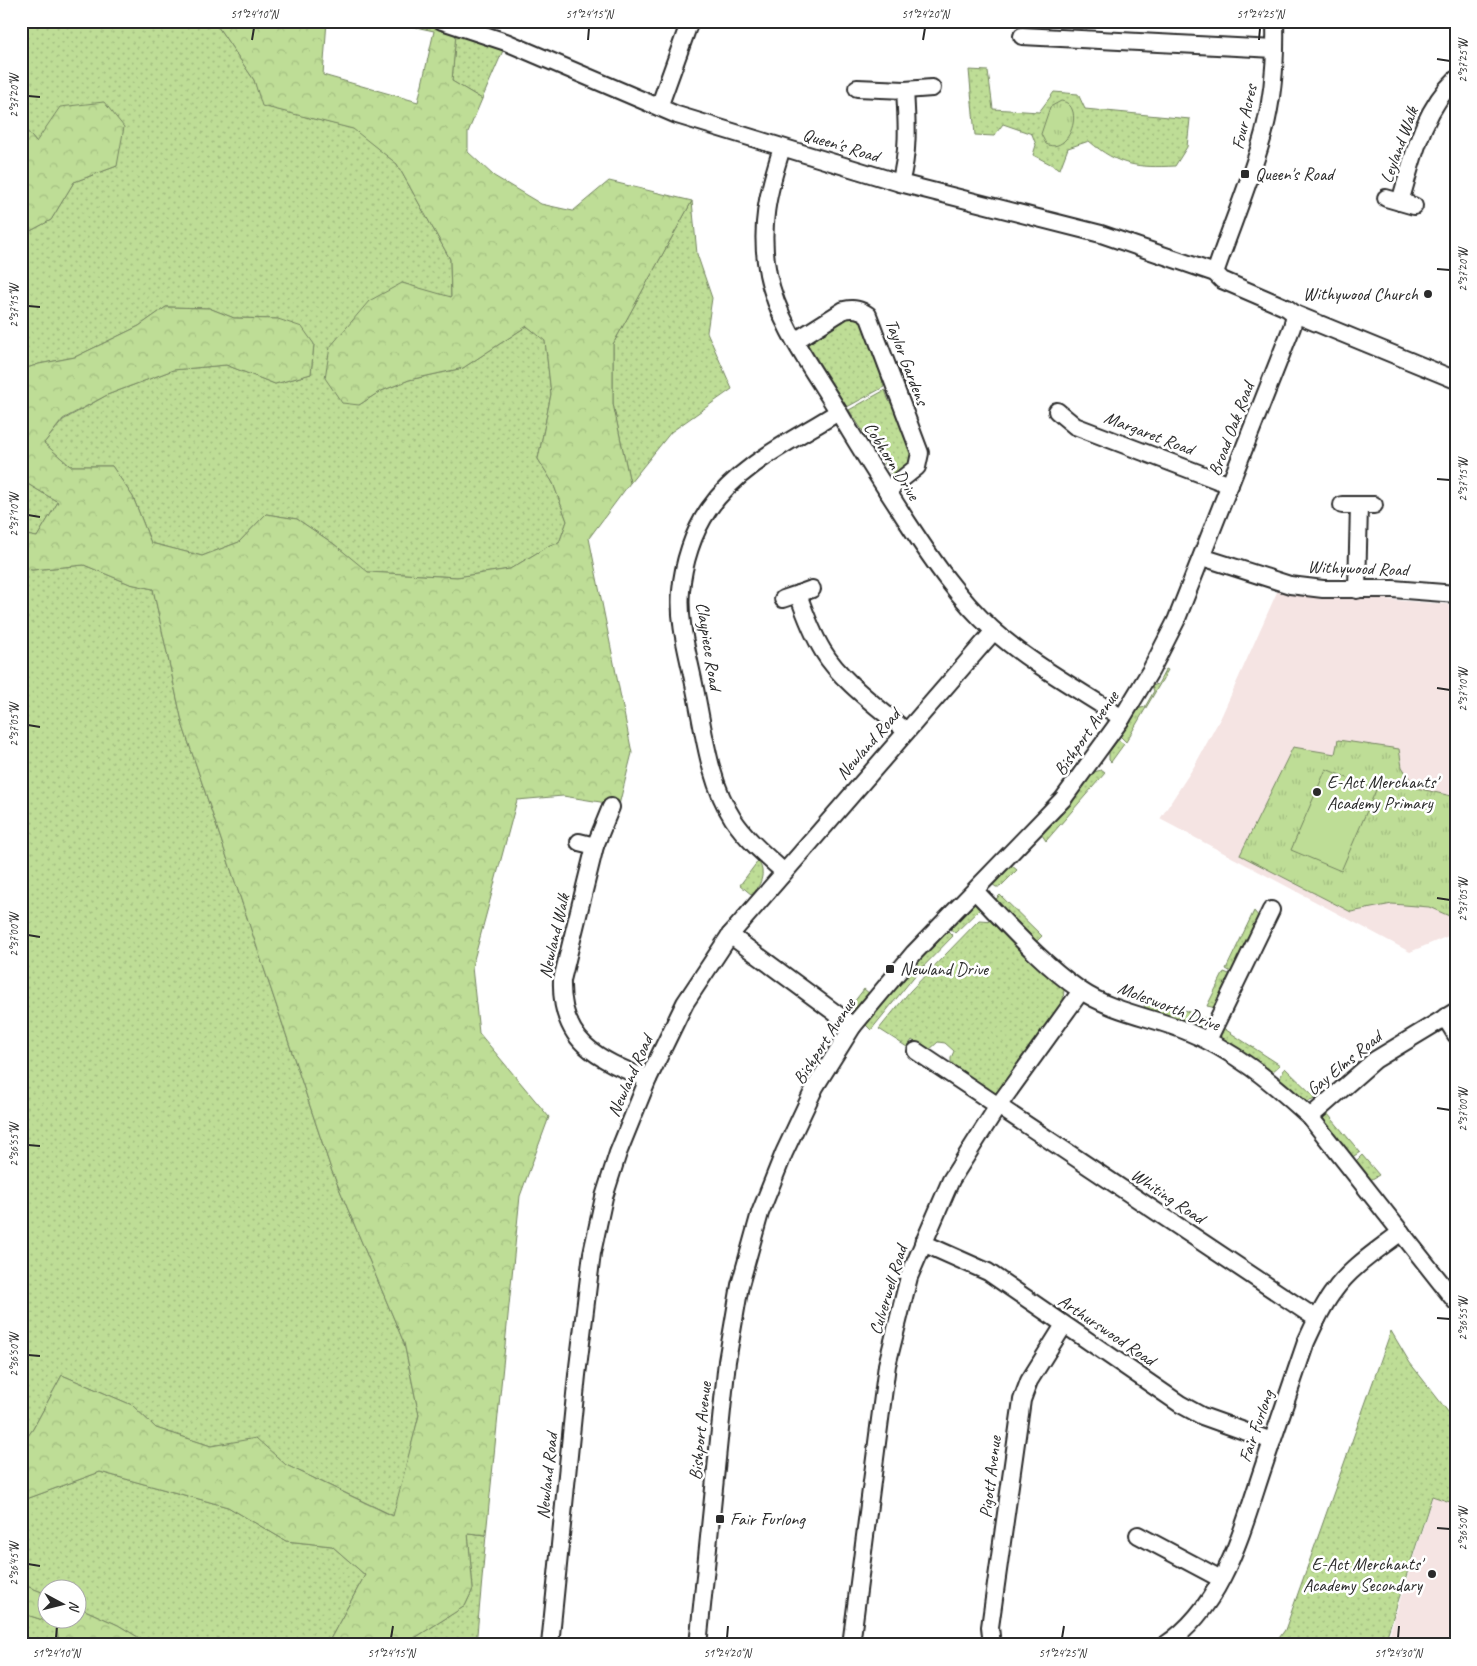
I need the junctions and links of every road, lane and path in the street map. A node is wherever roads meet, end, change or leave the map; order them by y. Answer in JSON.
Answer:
{"nodes":[{"id":1,"x":442,"y":21,"type":"edge"},
{"id":2,"x":690,"y":21,"type":"edge"},
{"id":3,"x":1274,"y":21,"type":"edge"},
{"id":4,"x":1022,"y":36,"type":"dead end"},
{"id":5,"x":1275,"y":49,"type":"junction"},
{"id":6,"x":1456,"y":78,"type":"edge"},
{"id":7,"x":857,"y":88,"type":"dead end"},
{"id":8,"x":932,"y":88,"type":"dead end"},
{"id":9,"x":905,"y":90,"type":"junction"},
{"id":10,"x":659,"y":107,"type":"junction"},
{"id":11,"x":782,"y":148,"type":"junction"},
{"id":12,"x":900,"y":184,"type":"junction"},
{"id":13,"x":1400,"y":202,"type":"dead end"},
{"id":14,"x":1214,"y":273,"type":"junction"},
{"id":15,"x":1294,"y":314,"type":"junction"},
{"id":16,"x":795,"y":341,"type":"junction"},
{"id":17,"x":1456,"y":380,"type":"edge"},
{"id":18,"x":1057,"y":411,"type":"dead end"},
{"id":19,"x":838,"y":412,"type":"junction"},
{"id":20,"x":1230,"y":485,"type":"junction"},
{"id":21,"x":887,"y":491,"type":"junction"},
{"id":22,"x":1342,"y":505,"type":"dead end"},
{"id":23,"x":1202,"y":557,"type":"junction"},
{"id":24,"x":1357,"y":590,"type":"junction"},
{"id":25,"x":798,"y":594,"type":"dead end"},
{"id":26,"x":1456,"y":594,"type":"edge"},
{"id":27,"x":994,"y":631,"type":"junction"},
{"id":28,"x":1122,"y":718,"type":"junction"},
{"id":29,"x":906,"y":731,"type":"junction"},
{"id":30,"x":611,"y":807,"type":"dead end"},
{"id":31,"x":579,"y":842,"type":"dead end"},
{"id":32,"x":595,"y":846,"type":"junction"},
{"id":33,"x":784,"y":870,"type":"junction"},
{"id":34,"x":976,"y":892,"type":"junction"},
{"id":35,"x":1271,"y":910,"type":"dead end"},
{"id":36,"x":730,"y":935,"type":"junction"},
{"id":37,"x":1082,"y":991,"type":"junction"},
{"id":38,"x":1450,"y":1014,"type":"edge"},
{"id":39,"x":853,"y":1026,"type":"junction"},
{"id":40,"x":1456,"y":1035,"type":"edge"},
{"id":41,"x":1208,"y":1040,"type":"junction"},
{"id":42,"x":916,"y":1051,"type":"dead end"},
{"id":43,"x":648,"y":1079,"type":"junction"},
{"id":44,"x":998,"y":1106,"type":"junction"},
{"id":45,"x":1310,"y":1117,"type":"junction"},
{"id":46,"x":1401,"y":1232,"type":"junction"},
{"id":47,"x":923,"y":1243,"type":"junction"},
{"id":48,"x":1456,"y":1302,"type":"edge"},
{"id":49,"x":1316,"y":1319,"type":"junction"},
{"id":50,"x":1064,"y":1325,"type":"junction"},
{"id":51,"x":1272,"y":1441,"type":"junction"},
{"id":52,"x":1138,"y":1535,"type":"dead end"},
{"id":53,"x":1221,"y":1579,"type":"junction"},
{"id":54,"x":550,"y":1645,"type":"edge"},
{"id":55,"x":698,"y":1645,"type":"edge"},
{"id":56,"x":851,"y":1645,"type":"edge"},
{"id":57,"x":992,"y":1645,"type":"edge"},
{"id":58,"x":1165,"y":1645,"type":"edge"}],
"edges":[{"from":1,"to":10,"type":"street","name":"Queen's Road"},
{"from":2,"to":10,"type":"street"},
{"from":3,"to":5,"type":"street","name":"Four Acres"},
{"from":4,"to":5,"type":"street"},
{"from":5,"to":14,"type":"street","name":"Four Acres"},
{"from":6,"to":13,"type":"street","name":"Leyland Walk"},
{"from":7,"to":9,"type":"street"},
{"from":8,"to":9,"type":"street"},
{"from":9,"to":12,"type":"street"},
{"from":10,"to":11,"type":"street","name":"Queen's Road"},
{"from":11,"to":12,"type":"street","name":"Queen's Road"},
{"from":11,"to":16,"type":"street","name":"Cobhorn Drive"},
{"from":12,"to":14,"type":"street","name":"Queen's Road"},
{"from":14,"to":15,"type":"street","name":"Queen's Road"},
{"from":15,"to":17,"type":"street","name":"Queen's Road"},
{"from":15,"to":20,"type":"street","name":"Broad Oak Road"},
{"from":16,"to":19,"type":"street","name":"Cobhorn Drive"},
{"from":16,"to":21,"type":"street","name":"Taylor Gardens"},
{"from":18,"to":20,"type":"street","name":"Margaret Road"},
{"from":19,"to":21,"type":"street","name":"Cobhorn Drive"},
{"from":19,"to":33,"type":"street","name":"Claypiece Road"},
{"from":20,"to":23,"type":"street","name":"Broad Oak Road"},
{"from":21,"to":27,"type":"street","name":"Cobhorn Drive"},
{"from":22,"to":24,"type":"street"},
{"from":23,"to":24,"type":"street","name":"Withywood Road"},
{"from":23,"to":28,"type":"street","name":"Bishport Avenue"},
{"from":24,"to":26,"type":"street","name":"Withywood Road"},
{"from":25,"to":29,"type":"street"},
{"from":27,"to":28,"type":"street","name":"Cobhorn Drive"},
{"from":27,"to":29,"type":"street","name":"Newland Road"},
{"from":28,"to":34,"type":"street","name":"Bishport Avenue"},
{"from":29,"to":33,"type":"street","name":"Newland Road"},
{"from":30,"to":32,"type":"street","name":"Newland Walk"},
{"from":31,"to":32,"type":"street"},
{"from":32,"to":43,"type":"street","name":"Newland Walk"},
{"from":33,"to":36,"type":"street","name":"Newland Road"},
{"from":34,"to":37,"type":"street","name":"Molesworth Drive"},
{"from":34,"to":39,"type":"street","name":"Bishport Avenue"},
{"from":35,"to":41,"type":"street"},
{"from":36,"to":39,"type":"street"},
{"from":36,"to":43,"type":"street","name":"Newland Road"},
{"from":37,"to":41,"type":"street","name":"Molesworth Drive"},
{"from":37,"to":44,"type":"street","name":"Culverwell Road"},
{"from":38,"to":40,"type":"street"},
{"from":38,"to":45,"type":"street","name":"Gay Elms Road"},
{"from":39,"to":55,"type":"street","name":"Bishport Avenue"},
{"from":41,"to":45,"type":"street","name":"Molesworth Drive"},
{"from":42,"to":44,"type":"street","name":"Whiting Road"},
{"from":43,"to":54,"type":"street","name":"Newland Road"},
{"from":44,"to":47,"type":"street","name":"Culverwell Road"},
{"from":44,"to":49,"type":"street","name":"Whiting Road"},
{"from":45,"to":46,"type":"street","name":"Molesworth Drive"},
{"from":46,"to":48,"type":"street","name":"Molesworth Drive"},
{"from":46,"to":49,"type":"street","name":"Fair Furlong"},
{"from":47,"to":50,"type":"street","name":"Arthurswood Road"},
{"from":47,"to":56,"type":"street","name":"Culverwell Road"},
{"from":49,"to":51,"type":"street","name":"Fair Furlong"},
{"from":50,"to":51,"type":"street","name":"Arthurswood Road"},
{"from":50,"to":57,"type":"street","name":"Pigott Avenue"},
{"from":51,"to":53,"type":"street","name":"Fair Furlong"},
{"from":52,"to":53,"type":"street"},
{"from":53,"to":58,"type":"street","name":"Fair Furlong"}]}
